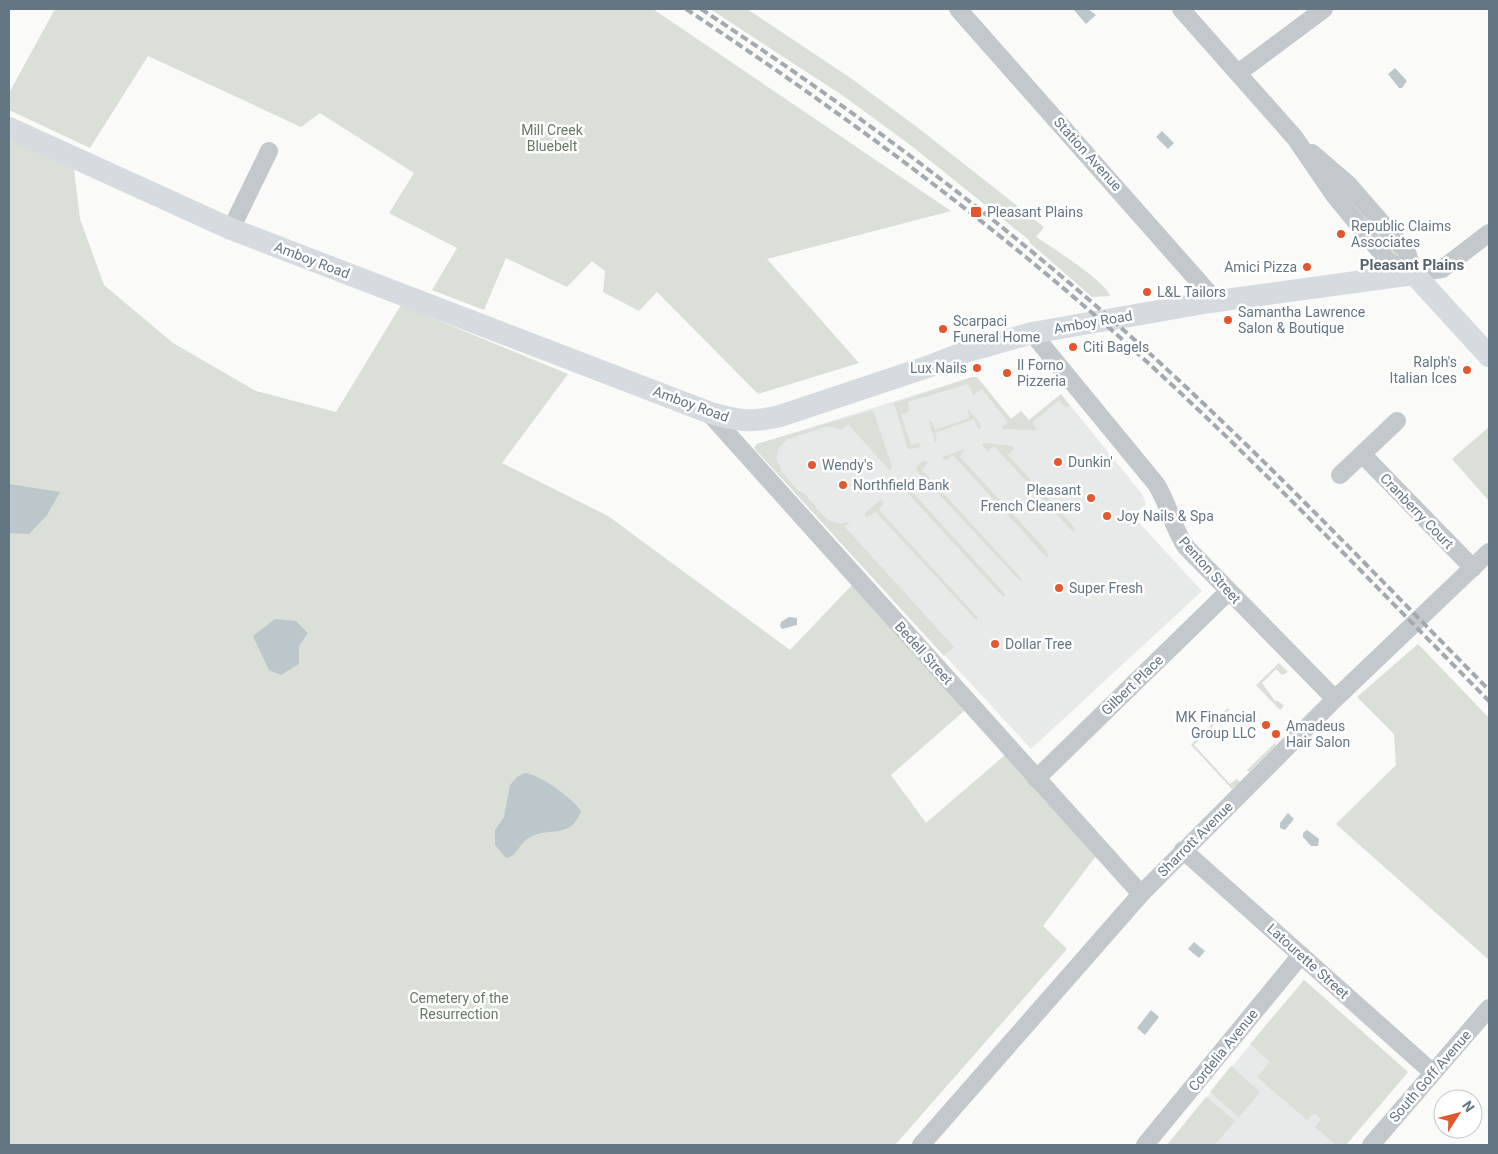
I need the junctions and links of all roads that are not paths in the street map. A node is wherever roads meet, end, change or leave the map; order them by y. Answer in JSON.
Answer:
{"nodes":[{"id":1,"x":958,"y":9,"type":"edge"},
{"id":2,"x":1181,"y":9,"type":"edge"},
{"id":3,"x":1324,"y":9,"type":"edge"},
{"id":4,"x":1238,"y":73,"type":"junction"},
{"id":5,"x":9,"y":128,"type":"edge"},
{"id":6,"x":268,"y":151,"type":"dead end"},
{"id":7,"x":231,"y":229,"type":"junction"},
{"id":8,"x":1489,"y":233,"type":"edge"},
{"id":9,"x":1414,"y":274,"type":"junction"},
{"id":10,"x":1216,"y":301,"type":"junction"},
{"id":11,"x":1032,"y":333,"type":"junction"},
{"id":12,"x":1489,"y":356,"type":"edge"},
{"id":13,"x":708,"y":412,"type":"junction"},
{"id":14,"x":1397,"y":421,"type":"dead end"},
{"id":15,"x":1362,"y":454,"type":"junction"},
{"id":16,"x":1340,"y":475,"type":"dead end"},
{"id":17,"x":1489,"y":552,"type":"edge"},
{"id":18,"x":1473,"y":568,"type":"junction"},
{"id":19,"x":1228,"y":592,"type":"junction"},
{"id":20,"x":1335,"y":699,"type":"junction"},
{"id":21,"x":1036,"y":779,"type":"junction"},
{"id":22,"x":1183,"y":850,"type":"junction"},
{"id":23,"x":1141,"y":894,"type":"junction"},
{"id":24,"x":1301,"y":954,"type":"junction"},
{"id":25,"x":1489,"y":1008,"type":"edge"},
{"id":26,"x":1432,"y":1072,"type":"junction"},
{"id":27,"x":922,"y":1145,"type":"edge"},
{"id":28,"x":1145,"y":1145,"type":"edge"},
{"id":29,"x":1371,"y":1145,"type":"edge"}],
"edges":[{"from":1,"to":10,"type":"street","name":"Station Avenue"},
{"from":2,"to":4,"type":"street"},
{"from":3,"to":4,"type":"street"},
{"from":4,"to":9,"type":"street"},
{"from":5,"to":7,"type":"main road","name":"Amboy Road"},
{"from":6,"to":7,"type":"street"},
{"from":7,"to":13,"type":"main road","name":"Amboy Road"},
{"from":8,"to":9,"type":"street"},
{"from":9,"to":10,"type":"main road","name":"Amboy Road"},
{"from":9,"to":12,"type":"main road"},
{"from":10,"to":11,"type":"main road","name":"Amboy Road"},
{"from":11,"to":13,"type":"main road","name":"Amboy Road"},
{"from":11,"to":19,"type":"street","name":"Penton Street"},
{"from":13,"to":21,"type":"street","name":"Bedell Street"},
{"from":14,"to":15,"type":"street"},
{"from":15,"to":16,"type":"street"},
{"from":15,"to":18,"type":"street","name":"Cranberry Court"},
{"from":17,"to":18,"type":"street","name":"Sharrott Avenue"},
{"from":18,"to":20,"type":"street","name":"Sharrott Avenue"},
{"from":19,"to":20,"type":"street","name":"Penton Street"},
{"from":19,"to":21,"type":"street","name":"Gilbert Place"},
{"from":20,"to":22,"type":"street","name":"Sharrott Avenue"},
{"from":21,"to":23,"type":"street","name":"Bedell Street"},
{"from":22,"to":23,"type":"street","name":"Sharrott Avenue"},
{"from":22,"to":24,"type":"street","name":"Latourette Street"},
{"from":23,"to":27,"type":"street","name":"Sharrott Avenue"},
{"from":24,"to":26,"type":"street","name":"Latourette Street"},
{"from":24,"to":28,"type":"street","name":"Cordelia Avenue"},
{"from":25,"to":26,"type":"street","name":"South Goff Avenue"},
{"from":26,"to":29,"type":"street","name":"South Goff Avenue"}]}
